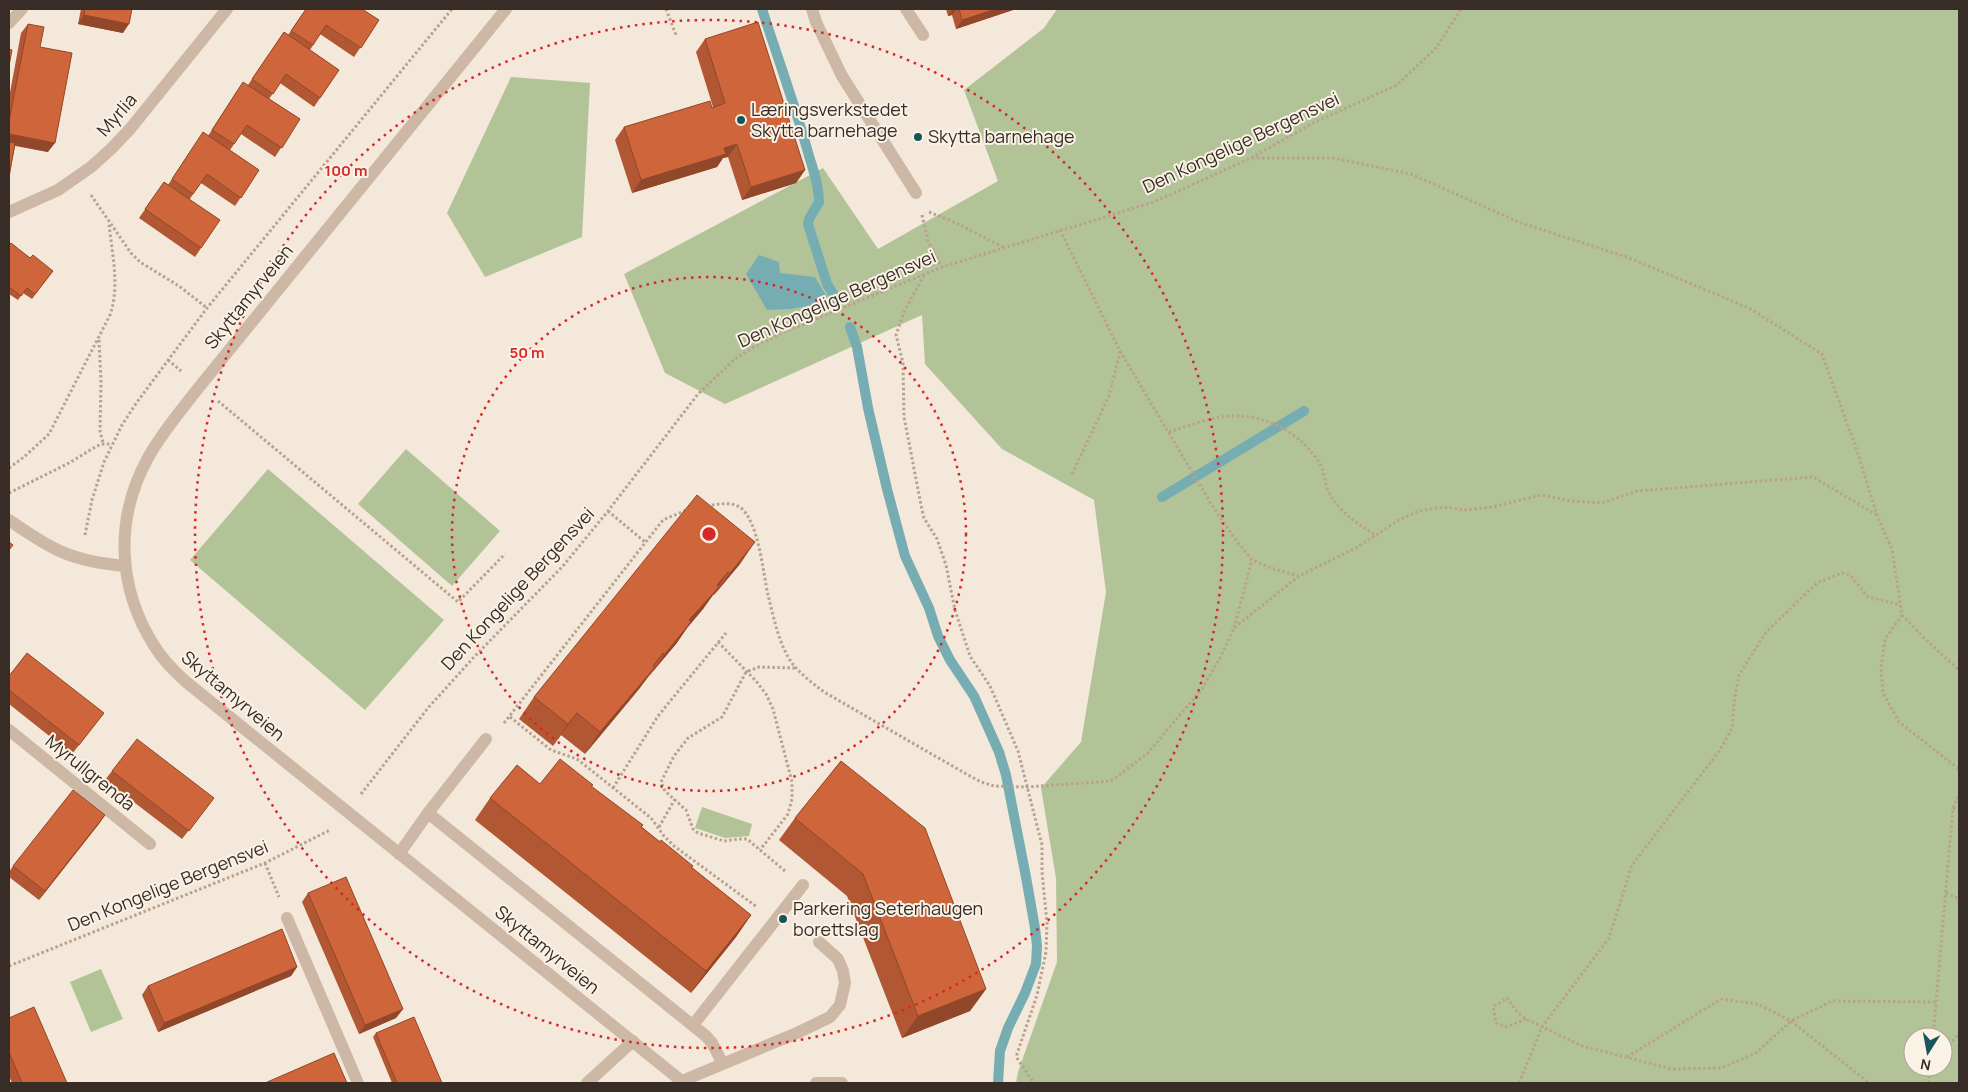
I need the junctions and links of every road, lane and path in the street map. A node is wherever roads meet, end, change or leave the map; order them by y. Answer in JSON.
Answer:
{"nodes":[{"id":1,"x":22,"y":9,"type":"edge"},
{"id":2,"x":227,"y":9,"type":"edge"},
{"id":3,"x":452,"y":9,"type":"edge"},
{"id":4,"x":506,"y":9,"type":"edge"},
{"id":5,"x":666,"y":9,"type":"edge"},
{"id":6,"x":812,"y":9,"type":"edge"},
{"id":7,"x":906,"y":9,"type":"edge"},
{"id":8,"x":1461,"y":9,"type":"edge"},
{"id":9,"x":9,"y":23,"type":"edge"},
{"id":10,"x":922,"y":35,"type":"dead end"},
{"id":11,"x":676,"y":36,"type":"dead end"},
{"id":12,"x":1251,"y":158,"type":"junction"},
{"id":13,"x":916,"y":193,"type":"joint"},
{"id":14,"x":91,"y":195,"type":"dead end"},
{"id":15,"x":920,"y":208,"type":"junction"},
{"id":16,"x":9,"y":212,"type":"edge"},
{"id":17,"x":109,"y":224,"type":"junction"},
{"id":18,"x":1060,"y":230,"type":"junction"},
{"id":19,"x":1006,"y":248,"type":"junction"},
{"id":20,"x":942,"y":267,"type":"junction"},
{"id":21,"x":924,"y":274,"type":"junction"},
{"id":22,"x":207,"y":308,"type":"junction"},
{"id":23,"x":99,"y":339,"type":"junction"},
{"id":24,"x":1120,"y":351,"type":"junction"},
{"id":25,"x":168,"y":360,"type":"junction"},
{"id":26,"x":188,"y":376,"type":"dead end"},
{"id":27,"x":212,"y":395,"type":"dead end"},
{"id":28,"x":1169,"y":432,"type":"junction"},
{"id":29,"x":103,"y":444,"type":"junction"},
{"id":30,"x":112,"y":444,"type":"junction"},
{"id":31,"x":9,"y":468,"type":"edge"},
{"id":32,"x":1072,"y":474,"type":"dead end"},
{"id":33,"x":9,"y":493,"type":"edge"},
{"id":34,"x":702,"y":507,"type":"edge"},
{"id":35,"x":694,"y":508,"type":"edge"},
{"id":36,"x":608,"y":511,"type":"junction"},
{"id":37,"x":1877,"y":515,"type":"junction"},
{"id":38,"x":9,"y":520,"type":"edge"},
{"id":39,"x":1377,"y":536,"type":"junction"},
{"id":40,"x":645,"y":542,"type":"junction"},
{"id":41,"x":504,"y":554,"type":"dead end"},
{"id":42,"x":1252,"y":560,"type":"junction"},
{"id":43,"x":84,"y":561,"type":"junction"},
{"id":44,"x":125,"y":566,"type":"junction"},
{"id":45,"x":1299,"y":576,"type":"junction"},
{"id":46,"x":1901,"y":605,"type":"junction"},
{"id":47,"x":1902,"y":615,"type":"junction"},
{"id":48,"x":1234,"y":628,"type":"junction"},
{"id":49,"x":726,"y":633,"type":"dead end"},
{"id":50,"x":718,"y":642,"type":"junction"},
{"id":51,"x":795,"y":668,"type":"junction"},
{"id":52,"x":1959,"y":670,"type":"edge"},
{"id":53,"x":746,"y":672,"type":"junction"},
{"id":54,"x":510,"y":717,"type":"junction"},
{"id":55,"x":9,"y":730,"type":"edge"},
{"id":56,"x":486,"y":739,"type":"joint"},
{"id":57,"x":1959,"y":769,"type":"edge"},
{"id":58,"x":1027,"y":787,"type":"junction"},
{"id":59,"x":613,"y":788,"type":"junction"},
{"id":60,"x":1959,"y":794,"type":"edge"},
{"id":61,"x":675,"y":799,"type":"junction"},
{"id":62,"x":356,"y":800,"type":"dead end"},
{"id":63,"x":1953,"y":808,"type":"junction"},
{"id":64,"x":1959,"y":810,"type":"edge"},
{"id":65,"x":428,"y":812,"type":"junction"},
{"id":66,"x":335,"y":827,"type":"dead end"},
{"id":67,"x":658,"y":827,"type":"junction"},
{"id":68,"x":150,"y":844,"type":"dead end"},
{"id":69,"x":760,"y":850,"type":"junction"},
{"id":70,"x":399,"y":854,"type":"junction"},
{"id":71,"x":265,"y":863,"type":"junction"},
{"id":72,"x":803,"y":886,"type":"joint"},
{"id":73,"x":1946,"y":893,"type":"junction"},
{"id":74,"x":1959,"y":898,"type":"edge"},
{"id":75,"x":287,"y":918,"type":"joint"},
{"id":76,"x":775,"y":921,"type":"junction"},
{"id":77,"x":819,"y":942,"type":"dead end"},
{"id":78,"x":9,"y":966,"type":"edge"},
{"id":79,"x":1936,"y":1002,"type":"junction"},
{"id":80,"x":1526,"y":1019,"type":"junction"},
{"id":81,"x":1791,"y":1021,"type":"junction"},
{"id":82,"x":693,"y":1025,"type":"junction"},
{"id":83,"x":1542,"y":1027,"type":"junction"},
{"id":84,"x":1934,"y":1027,"type":"edge"},
{"id":85,"x":633,"y":1042,"type":"junction"},
{"id":86,"x":1627,"y":1057,"type":"junction"},
{"id":87,"x":722,"y":1064,"type":"junction"},
{"id":88,"x":683,"y":1082,"type":"edge"},
{"id":89,"x":358,"y":1083,"type":"edge"},
{"id":90,"x":587,"y":1083,"type":"edge"},
{"id":91,"x":816,"y":1083,"type":"edge"},
{"id":92,"x":842,"y":1083,"type":"edge"},
{"id":93,"x":1034,"y":1083,"type":"edge"},
{"id":94,"x":1519,"y":1083,"type":"edge"},
{"id":95,"x":1868,"y":1083,"type":"edge"}],
"edges":[{"from":1,"to":9,"type":"street"},
{"from":2,"to":16,"type":"street","name":"Myrlia"},
{"from":3,"to":22,"type":"path"},
{"from":4,"to":44,"type":"street","name":"Skyttamyrveien"},
{"from":5,"to":11,"type":"path"},
{"from":6,"to":13,"type":"street"},
{"from":7,"to":10,"type":"street"},
{"from":8,"to":12,"type":"path","name":"Den Kongelige Bergensvei"},
{"from":12,"to":18,"type":"path","name":"Den Kongelige Bergensvei"},
{"from":12,"to":37,"type":"path"},
{"from":13,"to":15,"type":"path"},
{"from":14,"to":17,"type":"path"},
{"from":15,"to":19,"type":"path"},
{"from":15,"to":20,"type":"path"},
{"from":17,"to":22,"type":"path"},
{"from":17,"to":23,"type":"path"},
{"from":18,"to":19,"type":"path","name":"Den Kongelige Bergensvei"},
{"from":18,"to":24,"type":"path"},
{"from":19,"to":20,"type":"path","name":"Den Kongelige Bergensvei"},
{"from":20,"to":21,"type":"path","name":"Den Kongelige Bergensvei"},
{"from":21,"to":36,"type":"path","name":"Den Kongelige Bergensvei"},
{"from":21,"to":58,"type":"path"},
{"from":22,"to":25,"type":"path"},
{"from":23,"to":29,"type":"path"},
{"from":23,"to":31,"type":"path"},
{"from":24,"to":28,"type":"path"},
{"from":24,"to":32,"type":"path"},
{"from":25,"to":26,"type":"path"},
{"from":25,"to":30,"type":"path"},
{"from":27,"to":41,"type":"path"},
{"from":28,"to":39,"type":"path"},
{"from":28,"to":42,"type":"path"},
{"from":29,"to":30,"type":"path"},
{"from":29,"to":33,"type":"path"},
{"from":30,"to":43,"type":"path"},
{"from":34,"to":51,"type":"path"},
{"from":35,"to":40,"type":"path"},
{"from":36,"to":40,"type":"path"},
{"from":36,"to":62,"type":"path","name":"Den Kongelige Bergensvei"},
{"from":37,"to":39,"type":"path"},
{"from":37,"to":46,"type":"path"},
{"from":38,"to":43,"type":"street"},
{"from":39,"to":45,"type":"path"},
{"from":40,"to":54,"type":"path"},
{"from":42,"to":45,"type":"path"},
{"from":42,"to":48,"type":"path"},
{"from":43,"to":44,"type":"street"},
{"from":44,"to":70,"type":"street","name":"Skyttamyrveien"},
{"from":45,"to":48,"type":"path"},
{"from":46,"to":47,"type":"path"},
{"from":46,"to":83,"type":"path"},
{"from":47,"to":52,"type":"path"},
{"from":47,"to":57,"type":"path"},
{"from":48,"to":58,"type":"path"},
{"from":49,"to":50,"type":"path"},
{"from":50,"to":53,"type":"path"},
{"from":50,"to":59,"type":"path"},
{"from":51,"to":53,"type":"path"},
{"from":51,"to":58,"type":"path"},
{"from":53,"to":61,"type":"path"},
{"from":53,"to":69,"type":"path"},
{"from":54,"to":56,"type":"path"},
{"from":54,"to":59,"type":"path"},
{"from":55,"to":68,"type":"street","name":"Myrullgrenda"},
{"from":56,"to":65,"type":"street"},
{"from":58,"to":93,"type":"path"},
{"from":59,"to":67,"type":"path"},
{"from":60,"to":63,"type":"path"},
{"from":61,"to":67,"type":"path"},
{"from":61,"to":69,"type":"path"},
{"from":63,"to":64,"type":"path"},
{"from":63,"to":73,"type":"path"},
{"from":65,"to":70,"type":"street"},
{"from":65,"to":82,"type":"street"},
{"from":66,"to":71,"type":"path","name":"Den Kongelige Bergensvei"},
{"from":67,"to":76,"type":"path"},
{"from":69,"to":72,"type":"path"},
{"from":70,"to":85,"type":"street","name":"Skyttamyrveien"},
{"from":71,"to":75,"type":"path"},
{"from":71,"to":78,"type":"path","name":"Den Kongelige Bergensvei"},
{"from":72,"to":76,"type":"street"},
{"from":73,"to":74,"type":"path"},
{"from":73,"to":79,"type":"path"},
{"from":75,"to":89,"type":"street"},
{"from":76,"to":82,"type":"street"},
{"from":77,"to":87,"type":"street"},
{"from":79,"to":81,"type":"path"},
{"from":79,"to":84,"type":"path"},
{"from":80,"to":80,"type":"path"},
{"from":80,"to":83,"type":"path"},
{"from":81,"to":86,"type":"path"},
{"from":81,"to":86,"type":"path"},
{"from":81,"to":95,"type":"path"},
{"from":82,"to":87,"type":"street"},
{"from":83,"to":86,"type":"path"},
{"from":83,"to":94,"type":"path"},
{"from":85,"to":88,"type":"street","name":"Skyttamyrveien"},
{"from":85,"to":90,"type":"street"},
{"from":87,"to":88,"type":"street"},
{"from":91,"to":92,"type":"street"}]}
